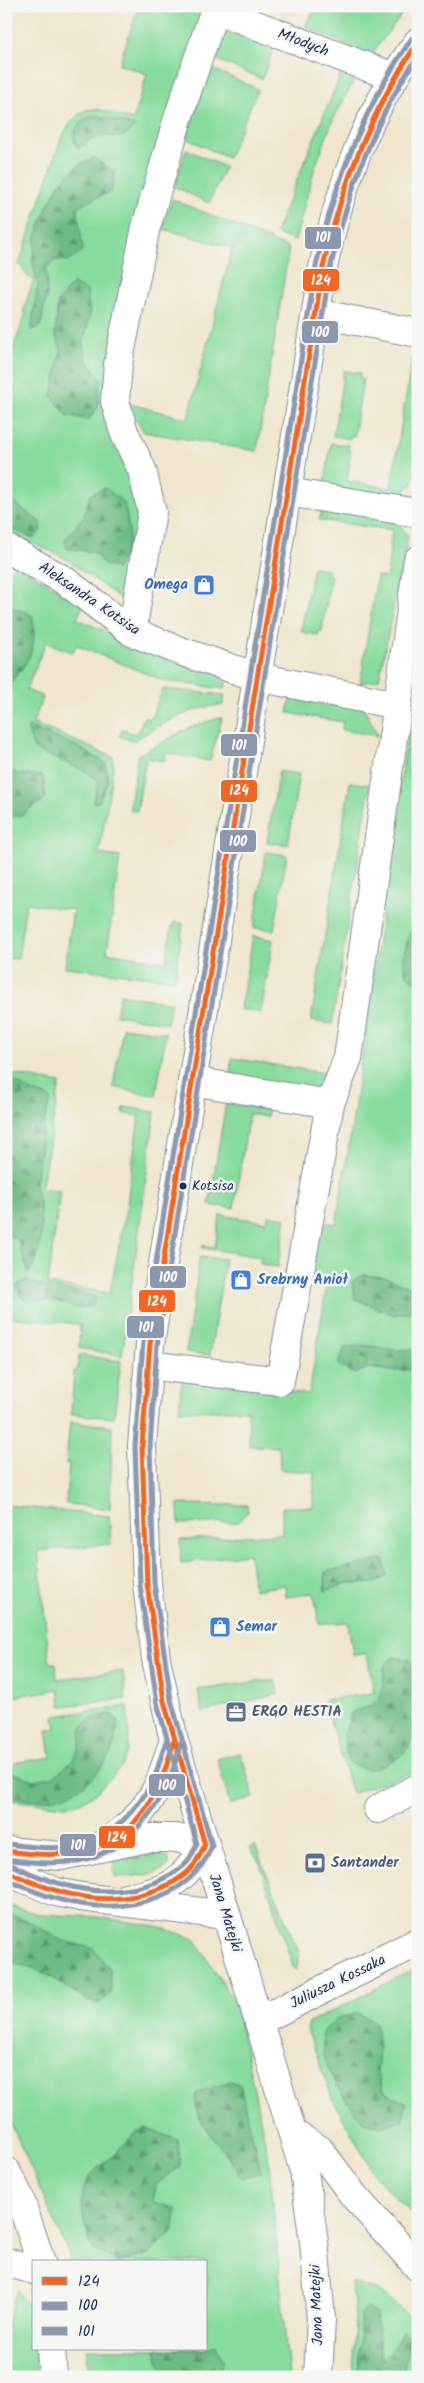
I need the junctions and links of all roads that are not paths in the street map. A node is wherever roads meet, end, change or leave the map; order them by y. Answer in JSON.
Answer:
{"nodes":[{"id":1,"x":216,"y":8,"type":"edge"},
{"id":2,"x":418,"y":42,"type":"edge"},
{"id":3,"x":394,"y":77,"type":"junction"},
{"id":4,"x":316,"y":313,"type":"junction"},
{"id":5,"x":418,"y":333,"type":"edge"},
{"id":6,"x":287,"y":492,"type":"junction"},
{"id":7,"x":418,"y":513,"type":"edge"},
{"id":8,"x":6,"y":548,"type":"edge"},
{"id":9,"x":418,"y":560,"type":"edge"},
{"id":10,"x":132,"y":632,"type":"junction"},
{"id":11,"x":257,"y":677,"type":"junction"},
{"id":12,"x":398,"y":705,"type":"junction"},
{"id":13,"x":192,"y":1081,"type":"junction"},
{"id":14,"x":330,"y":1104,"type":"junction"},
{"id":15,"x":148,"y":1365,"type":"junction"},
{"id":16,"x":174,"y":1742,"type":"junction"},
{"id":17,"x":418,"y":1788,"type":"edge"},
{"id":18,"x":378,"y":1809,"type":"dead end"},
{"id":19,"x":205,"y":1845,"type":"junction"},
{"id":20,"x":97,"y":1849,"type":"junction"},
{"id":21,"x":6,"y":1851,"type":"edge"},
{"id":22,"x":6,"y":1871,"type":"edge"},
{"id":23,"x":105,"y":1901,"type":"junction"},
{"id":24,"x":225,"y":1915,"type":"junction"},
{"id":25,"x":418,"y":1942,"type":"edge"},
{"id":26,"x":259,"y":2021,"type":"junction"},
{"id":27,"x":294,"y":2134,"type":"junction"},
{"id":28,"x":6,"y":2171,"type":"edge"},
{"id":29,"x":40,"y":2260,"type":"edge"},
{"id":30,"x":6,"y":2262,"type":"edge"},
{"id":31,"x":418,"y":2267,"type":"edge"},
{"id":32,"x":32,"y":2269,"type":"edge"},
{"id":33,"x":51,"y":2350,"type":"edge"},
{"id":34,"x":53,"y":2377,"type":"edge"},
{"id":35,"x":318,"y":2377,"type":"edge"}],
"edges":[{"from":1,"to":3,"type":"street","name":"Młodych"},
{"from":1,"to":10,"type":"street"},
{"from":2,"to":3,"type":"street","name":"Jana Matejki"},
{"from":3,"to":4,"type":"street","name":"Jana Matejki"},
{"from":4,"to":5,"type":"street"},
{"from":4,"to":6,"type":"street","name":"Jana Matejki"},
{"from":6,"to":7,"type":"street"},
{"from":6,"to":11,"type":"street","name":"Jana Matejki"},
{"from":8,"to":10,"type":"street","name":"Aleksandra Kotsisa"},
{"from":9,"to":12,"type":"street"},
{"from":10,"to":11,"type":"street","name":"Aleksandra Kotsisa"},
{"from":11,"to":12,"type":"street","name":"Aleksandra Kotsisa"},
{"from":11,"to":13,"type":"street","name":"Jana Matejki"},
{"from":12,"to":14,"type":"street"},
{"from":13,"to":14,"type":"street"},
{"from":13,"to":15,"type":"street","name":"Jana Matejki"},
{"from":14,"to":15,"type":"street"},
{"from":15,"to":16,"type":"street","name":"Jana Matejki"},
{"from":16,"to":19,"type":"street","name":"Jana Matejki"},
{"from":16,"to":20,"type":"street"},
{"from":17,"to":18,"type":"street"},
{"from":19,"to":20,"type":"street"},
{"from":19,"to":23,"type":"street"},
{"from":19,"to":24,"type":"street","name":"Jana Matejki"},
{"from":20,"to":21,"type":"street"},
{"from":22,"to":23,"type":"street"},
{"from":23,"to":24,"type":"street"},
{"from":24,"to":26,"type":"street","name":"Jana Matejki"},
{"from":25,"to":26,"type":"street","name":"Juliusza Kossaka"},
{"from":26,"to":27,"type":"street","name":"Jana Matejki"},
{"from":27,"to":31,"type":"street"},
{"from":27,"to":35,"type":"street","name":"Jana Matejki"},
{"from":28,"to":29,"type":"street"},
{"from":30,"to":32,"type":"street"},
{"from":33,"to":34,"type":"street"}]}
